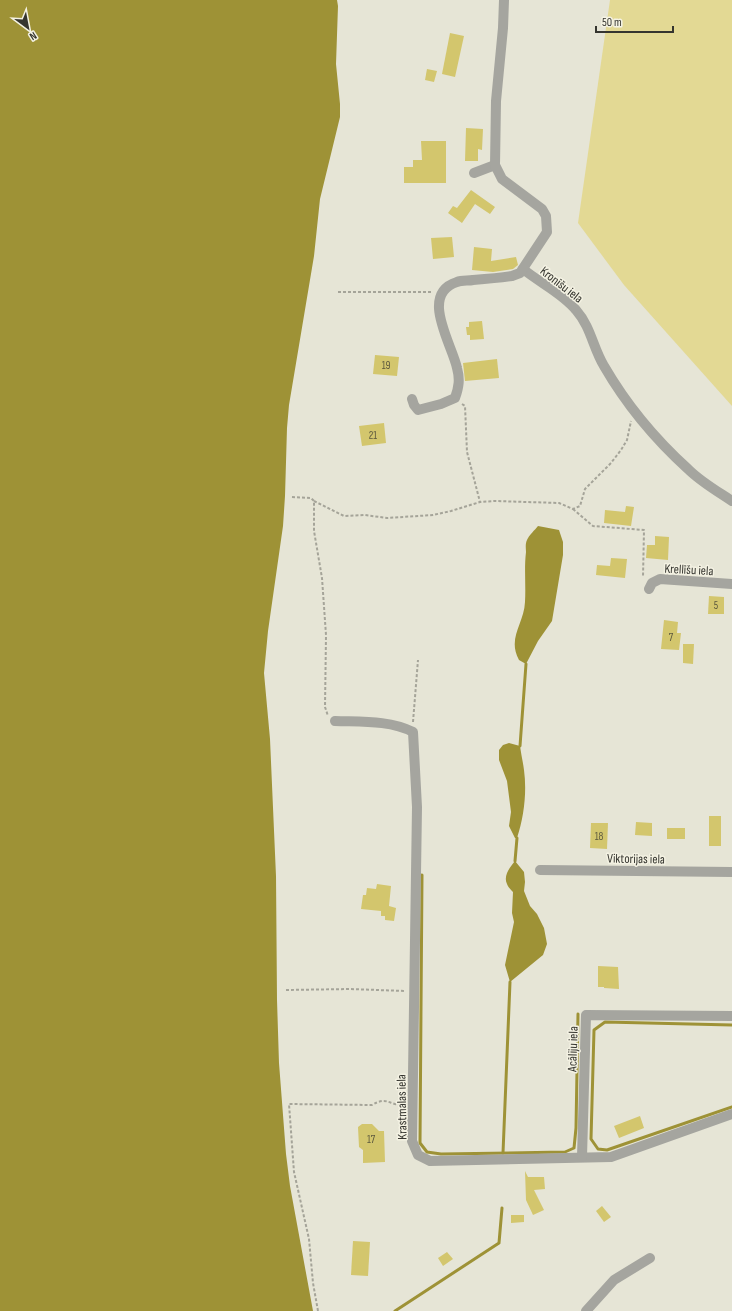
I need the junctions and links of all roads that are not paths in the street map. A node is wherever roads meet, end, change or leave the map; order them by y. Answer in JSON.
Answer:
{"nodes":[{"id":1,"x":504,"y":0,"type":"edge"},
{"id":2,"x":495,"y":165,"type":"junction"},
{"id":3,"x":474,"y":173,"type":"dead end"},
{"id":4,"x":523,"y":270,"type":"junction"},
{"id":5,"x":412,"y":399,"type":"dead end"},
{"id":6,"x":732,"y":501,"type":"edge"},
{"id":7,"x":732,"y":584,"type":"edge"},
{"id":8,"x":649,"y":589,"type":"dead end"},
{"id":9,"x":335,"y":721,"type":"road end"},
{"id":10,"x":540,"y":870,"type":"dead end"},
{"id":11,"x":732,"y":872,"type":"edge"},
{"id":12,"x":732,"y":1016,"type":"edge"},
{"id":13,"x":732,"y":1114,"type":"edge"},
{"id":14,"x":582,"y":1157,"type":"junction"},
{"id":15,"x":650,"y":1258,"type":"dead end"},
{"id":16,"x":586,"y":1311,"type":"edge"}],
"edges":[{"from":1,"to":2,"type":"street"},
{"from":2,"to":3,"type":"street"},
{"from":2,"to":4,"type":"street"},
{"from":4,"to":5,"type":"street","name":"Kronīšu iela"},
{"from":4,"to":6,"type":"street","name":"Kronīšu iela"},
{"from":7,"to":8,"type":"street","name":"Krellīšu iela"},
{"from":9,"to":14,"type":"street","name":"Krastmalas iela"},
{"from":10,"to":11,"type":"street","name":"Viktorijas iela"},
{"from":12,"to":14,"type":"street","name":"Acāliju iela"},
{"from":13,"to":14,"type":"street","name":"Krastmalas iela"},
{"from":15,"to":16,"type":"street"}]}
